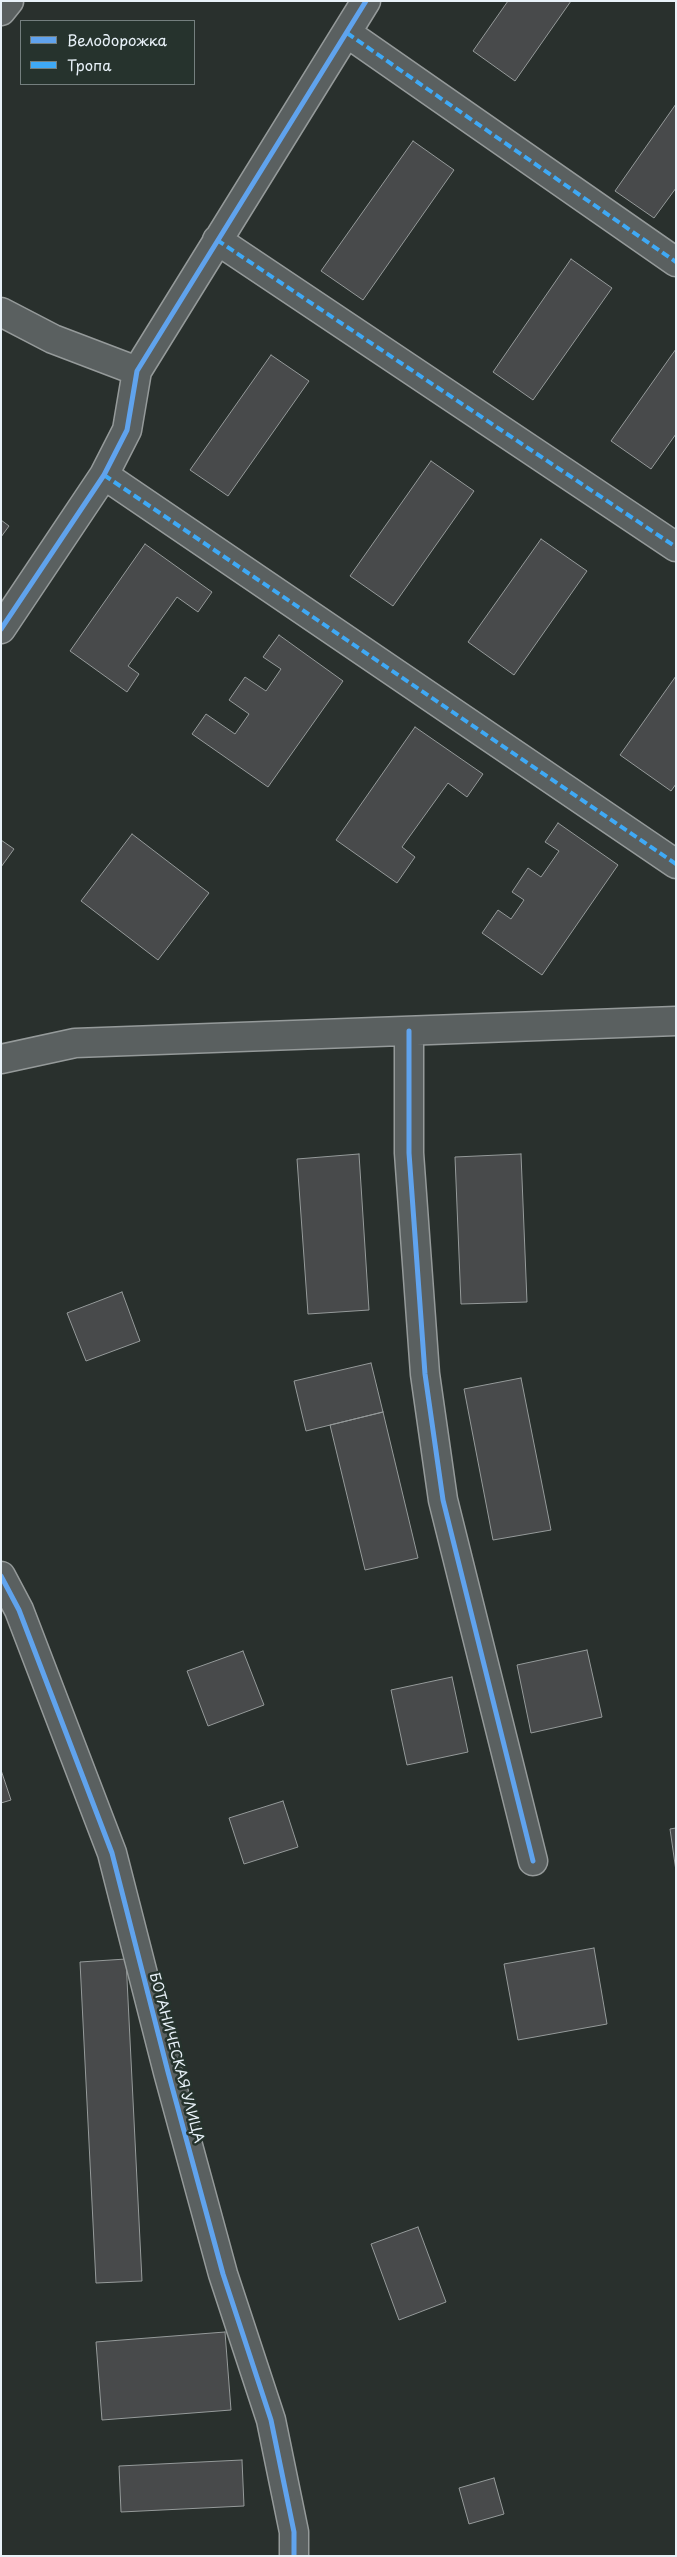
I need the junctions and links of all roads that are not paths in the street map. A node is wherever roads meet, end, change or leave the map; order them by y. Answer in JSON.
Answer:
{"nodes":[{"id":1,"x":9,"y":1,"type":"edge"},
{"id":2,"x":366,"y":1,"type":"edge"},
{"id":3,"x":1,"y":11,"type":"edge"},
{"id":4,"x":347,"y":33,"type":"junction"},
{"id":5,"x":217,"y":240,"type":"junction"},
{"id":6,"x":676,"y":262,"type":"edge"},
{"id":7,"x":1,"y":312,"type":"edge"},
{"id":8,"x":137,"y":371,"type":"junction"},
{"id":9,"x":104,"y":475,"type":"junction"},
{"id":10,"x":676,"y":547,"type":"edge"},
{"id":11,"x":1,"y":629,"type":"edge"},
{"id":12,"x":676,"y":864,"type":"edge"},
{"id":13,"x":676,"y":1020,"type":"edge"},
{"id":14,"x":409,"y":1031,"type":"junction"},
{"id":15,"x":1,"y":1060,"type":"edge"},
{"id":16,"x":1,"y":1576,"type":"edge"},
{"id":17,"x":533,"y":1861,"type":"dead end"},
{"id":18,"x":294,"y":2556,"type":"edge"}],
"edges":[{"from":1,"to":3,"type":"street"},
{"from":2,"to":4,"type":"street"},
{"from":4,"to":5,"type":"street"},
{"from":4,"to":6,"type":"street"},
{"from":5,"to":8,"type":"street"},
{"from":5,"to":10,"type":"street"},
{"from":7,"to":8,"type":"street"},
{"from":8,"to":9,"type":"street"},
{"from":9,"to":11,"type":"street"},
{"from":9,"to":12,"type":"street"},
{"from":13,"to":14,"type":"street"},
{"from":14,"to":15,"type":"street"},
{"from":14,"to":17,"type":"street"},
{"from":16,"to":18,"type":"street","name":"БОТАНИЧЕСКАЯ УЛИЦА"}]}
